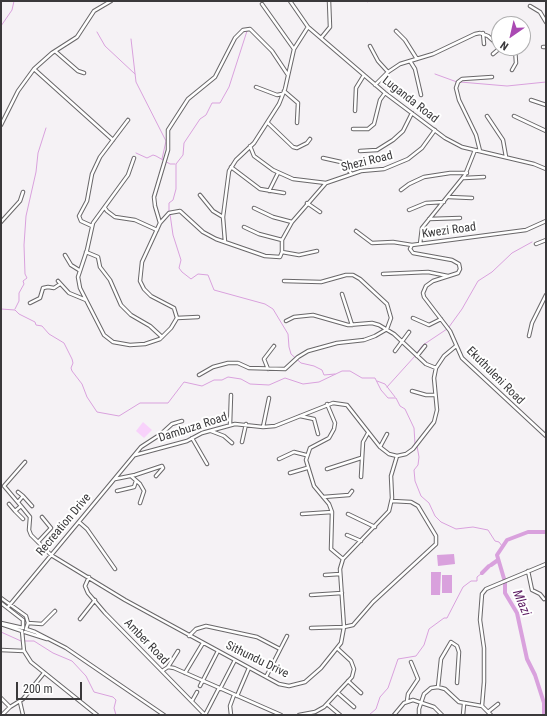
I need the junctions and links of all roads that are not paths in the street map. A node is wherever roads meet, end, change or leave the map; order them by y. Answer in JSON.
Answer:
{"nodes":[{"id":1,"x":111,"y":1,"type":"edge"},
{"id":2,"x":290,"y":1,"type":"edge"},
{"id":3,"x":329,"y":1,"type":"edge"},
{"id":4,"x":262,"y":4,"type":"dead end"},
{"id":5,"x":530,"y":6,"type":"dead end"},
{"id":6,"x":546,"y":22,"type":"edge"},
{"id":7,"x":308,"y":27,"type":"junction"},
{"id":8,"x":396,"y":31,"type":"dead end"},
{"id":9,"x":483,"y":33,"type":"junction"},
{"id":10,"x":321,"y":38,"type":"junction"},
{"id":11,"x":491,"y":38,"type":"edge"},
{"id":12,"x":484,"y":44,"type":"dead end"},
{"id":13,"x":370,"y":46,"type":"dead end"},
{"id":14,"x":294,"y":49,"type":"junction"},
{"id":15,"x":55,"y":51,"type":"junction"},
{"id":16,"x":516,"y":56,"type":"edge"},
{"id":17,"x":417,"y":59,"type":"junction"},
{"id":18,"x":410,"y":61,"type":"junction"},
{"id":19,"x":34,"y":69,"type":"junction"},
{"id":20,"x":512,"y":70,"type":"dead end"},
{"id":21,"x":388,"y":72,"type":"junction"},
{"id":22,"x":84,"y":73,"type":"dead end"},
{"id":23,"x":288,"y":75,"type":"junction"},
{"id":24,"x":364,"y":75,"type":"junction"},
{"id":25,"x":492,"y":77,"type":"dead end"},
{"id":26,"x":375,"y":85,"type":"junction"},
{"id":27,"x":256,"y":87,"type":"dead end"},
{"id":28,"x":284,"y":91,"type":"junction"},
{"id":29,"x":385,"y":93,"type":"junction"},
{"id":30,"x":421,"y":95,"type":"dead end"},
{"id":31,"x":531,"y":100,"type":"dead end"},
{"id":32,"x":546,"y":105,"type":"edge"},
{"id":33,"x":355,"y":111,"type":"dead end"},
{"id":34,"x":412,"y":113,"type":"junction"},
{"id":35,"x":487,"y":116,"type":"dead end"},
{"id":36,"x":514,"y":116,"type":"dead end"},
{"id":37,"x":128,"y":120,"type":"dead end"},
{"id":38,"x":268,"y":123,"type":"junction"},
{"id":39,"x":297,"y":123,"type":"dead end"},
{"id":40,"x":1,"y":124,"type":"edge"},
{"id":41,"x":353,"y":129,"type":"dead end"},
{"id":42,"x":434,"y":130,"type":"junction"},
{"id":43,"x":546,"y":131,"type":"edge"},
{"id":44,"x":310,"y":139,"type":"dead end"},
{"id":45,"x":113,"y":140,"type":"junction"},
{"id":46,"x":250,"y":146,"type":"junction"},
{"id":47,"x":475,"y":150,"type":"junction"},
{"id":48,"x":360,"y":151,"type":"dead end"},
{"id":49,"x":480,"y":151,"type":"junction"},
{"id":50,"x":506,"y":157,"type":"junction"},
{"id":51,"x":134,"y":158,"type":"dead end"},
{"id":52,"x":323,"y":158,"type":"dead end"},
{"id":53,"x":231,"y":167,"type":"junction"},
{"id":54,"x":546,"y":169,"type":"edge"},
{"id":55,"x":278,"y":173,"type":"junction"},
{"id":56,"x":351,"y":173,"type":"junction"},
{"id":57,"x":467,"y":173,"type":"junction"},
{"id":58,"x":484,"y":177,"type":"dead end"},
{"id":59,"x":463,"y":178,"type":"junction"},
{"id":60,"x":326,"y":183,"type":"junction"},
{"id":61,"x":401,"y":190,"type":"dead end"},
{"id":62,"x":269,"y":191,"type":"junction"},
{"id":63,"x":23,"y":192,"type":"dead end"},
{"id":64,"x":284,"y":193,"type":"dead end"},
{"id":65,"x":200,"y":195,"type":"dead end"},
{"id":66,"x":449,"y":197,"type":"junction"},
{"id":67,"x":472,"y":198,"type":"dead end"},
{"id":68,"x":444,"y":202,"type":"junction"},
{"id":69,"x":307,"y":203,"type":"junction"},
{"id":70,"x":106,"y":208,"type":"junction"},
{"id":71,"x":254,"y":208,"type":"dead end"},
{"id":72,"x":409,"y":210,"type":"dead end"},
{"id":73,"x":320,"y":212,"type":"dead end"},
{"id":74,"x":223,"y":217,"type":"junction"},
{"id":75,"x":460,"y":218,"type":"dead end"},
{"id":76,"x":428,"y":219,"type":"junction"},
{"id":77,"x":546,"y":221,"type":"edge"},
{"id":78,"x":1,"y":222,"type":"edge"},
{"id":79,"x":292,"y":222,"type":"junction"},
{"id":80,"x":160,"y":223,"type":"junction"},
{"id":81,"x":92,"y":226,"type":"junction"},
{"id":82,"x":244,"y":227,"type":"dead end"},
{"id":83,"x":157,"y":230,"type":"junction"},
{"id":84,"x":356,"y":231,"type":"dead end"},
{"id":85,"x":282,"y":240,"type":"junction"},
{"id":86,"x":546,"y":240,"type":"edge"},
{"id":87,"x":226,"y":242,"type":"junction"},
{"id":88,"x":420,"y":244,"type":"junction"},
{"id":89,"x":536,"y":244,"type":"dead end"},
{"id":90,"x":412,"y":245,"type":"junction"},
{"id":91,"x":317,"y":251,"type":"dead end"},
{"id":92,"x":86,"y":252,"type":"junction"},
{"id":93,"x":282,"y":252,"type":"junction"},
{"id":94,"x":65,"y":255,"type":"dead end"},
{"id":95,"x":79,"y":270,"type":"junction"},
{"id":96,"x":383,"y":274,"type":"dead end"},
{"id":97,"x":449,"y":276,"type":"junction"},
{"id":98,"x":58,"y":281,"type":"dead end"},
{"id":99,"x":284,"y":281,"type":"dead end"},
{"id":100,"x":60,"y":284,"type":"junction"},
{"id":101,"x":342,"y":294,"type":"dead end"},
{"id":102,"x":546,"y":295,"type":"edge"},
{"id":103,"x":86,"y":300,"type":"junction"},
{"id":104,"x":30,"y":303,"type":"dead end"},
{"id":105,"x":177,"y":318,"type":"junction"},
{"id":106,"x":198,"y":318,"type":"dead end"},
{"id":107,"x":413,"y":318,"type":"dead end"},
{"id":108,"x":441,"y":319,"type":"junction"},
{"id":109,"x":286,"y":321,"type":"dead end"},
{"id":110,"x":352,"y":325,"type":"junction"},
{"id":111,"x":387,"y":328,"type":"junction"},
{"id":112,"x":409,"y":332,"type":"dead end"},
{"id":113,"x":529,"y":336,"type":"dead end"},
{"id":114,"x":162,"y":337,"type":"junction"},
{"id":115,"x":402,"y":341,"type":"junction"},
{"id":116,"x":274,"y":346,"type":"dead end"},
{"id":117,"x":425,"y":346,"type":"dead end"},
{"id":118,"x":456,"y":346,"type":"junction"},
{"id":119,"x":395,"y":351,"type":"dead end"},
{"id":120,"x":417,"y":356,"type":"junction"},
{"id":121,"x":436,"y":368,"type":"junction"},
{"id":122,"x":269,"y":369,"type":"junction"},
{"id":123,"x":199,"y":375,"type":"dead end"},
{"id":124,"x":412,"y":391,"type":"dead end"},
{"id":125,"x":231,"y":395,"type":"dead end"},
{"id":126,"x":435,"y":395,"type":"junction"},
{"id":127,"x":269,"y":398,"type":"dead end"},
{"id":128,"x":328,"y":404,"type":"junction"},
{"id":129,"x":300,"y":416,"type":"junction"},
{"id":130,"x":182,"y":421,"type":"dead end"},
{"id":131,"x":246,"y":424,"type":"junction"},
{"id":132,"x":230,"y":425,"type":"junction"},
{"id":133,"x":263,"y":427,"type":"junction"},
{"id":134,"x":208,"y":431,"type":"junction"},
{"id":135,"x":318,"y":434,"type":"dead end"},
{"id":136,"x":368,"y":434,"type":"junction"},
{"id":137,"x":387,"y":434,"type":"dead end"},
{"id":138,"x":546,"y":436,"type":"edge"},
{"id":139,"x":192,"y":438,"type":"junction"},
{"id":140,"x":242,"y":442,"type":"dead end"},
{"id":141,"x":232,"y":444,"type":"dead end"},
{"id":142,"x":380,"y":447,"type":"junction"},
{"id":143,"x":135,"y":455,"type":"junction"},
{"id":144,"x":306,"y":455,"type":"junction"},
{"id":145,"x":397,"y":456,"type":"junction"},
{"id":146,"x":361,"y":458,"type":"junction"},
{"id":147,"x":279,"y":459,"type":"dead end"},
{"id":148,"x":25,"y":462,"type":"dead end"},
{"id":149,"x":207,"y":464,"type":"dead end"},
{"id":150,"x":308,"y":468,"type":"junction"},
{"id":151,"x":327,"y":469,"type":"dead end"},
{"id":152,"x":290,"y":473,"type":"dead end"},
{"id":153,"x":131,"y":476,"type":"junction"},
{"id":154,"x":156,"y":476,"type":"dead end"},
{"id":155,"x":361,"y":476,"type":"dead end"},
{"id":156,"x":114,"y":479,"type":"junction"},
{"id":157,"x":136,"y":481,"type":"junction"},
{"id":158,"x":117,"y":491,"type":"dead end"},
{"id":159,"x":352,"y":491,"type":"dead end"},
{"id":160,"x":18,"y":492,"type":"dead end"},
{"id":161,"x":23,"y":496,"type":"junction"},
{"id":162,"x":323,"y":497,"type":"junction"},
{"id":163,"x":392,"y":501,"type":"junction"},
{"id":164,"x":18,"y":502,"type":"junction"},
{"id":165,"x":140,"y":503,"type":"dead end"},
{"id":166,"x":9,"y":504,"type":"dead end"},
{"id":167,"x":21,"y":506,"type":"junction"},
{"id":168,"x":32,"y":506,"type":"dead end"},
{"id":169,"x":15,"y":511,"type":"junction"},
{"id":170,"x":332,"y":512,"type":"junction"},
{"id":171,"x":302,"y":514,"type":"dead end"},
{"id":172,"x":348,"y":514,"type":"dead end"},
{"id":173,"x":42,"y":516,"type":"dead end"},
{"id":174,"x":23,"y":519,"type":"dead end"},
{"id":175,"x":79,"y":522,"type":"junction"},
{"id":176,"x":375,"y":527,"type":"junction"},
{"id":177,"x":347,"y":535,"type":"dead end"},
{"id":178,"x":361,"y":541,"type":"junction"},
{"id":179,"x":38,"y":542,"type":"junction"},
{"id":180,"x":51,"y":555,"type":"junction"},
{"id":181,"x":343,"y":559,"type":"junction"},
{"id":182,"x":546,"y":564,"type":"edge"},
{"id":183,"x":115,"y":569,"type":"dead end"},
{"id":184,"x":528,"y":571,"type":"junction"},
{"id":185,"x":340,"y":574,"type":"junction"},
{"id":186,"x":325,"y":575,"type":"dead end"},
{"id":187,"x":89,"y":577,"type":"junction"},
{"id":188,"x":342,"y":593,"type":"junction"},
{"id":189,"x":311,"y":595,"type":"dead end"},
{"id":190,"x":1,"y":598,"type":"edge"},
{"id":191,"x":544,"y":599,"type":"dead end"},
{"id":192,"x":95,"y":600,"type":"junction"},
{"id":193,"x":1,"y":603,"type":"edge"},
{"id":194,"x":11,"y":604,"type":"junction"},
{"id":195,"x":8,"y":607,"type":"junction"},
{"id":196,"x":55,"y":611,"type":"dead end"},
{"id":197,"x":80,"y":619,"type":"dead end"},
{"id":198,"x":1,"y":623,"type":"edge"},
{"id":199,"x":28,"y":623,"type":"junction"},
{"id":200,"x":344,"y":627,"type":"junction"},
{"id":201,"x":311,"y":628,"type":"dead end"},
{"id":202,"x":24,"y":630,"type":"junction"},
{"id":203,"x":189,"y":636,"type":"junction"},
{"id":204,"x":287,"y":636,"type":"dead end"},
{"id":205,"x":203,"y":643,"type":"junction"},
{"id":206,"x":338,"y":649,"type":"junction"},
{"id":207,"x":1,"y":650,"type":"edge"},
{"id":208,"x":280,"y":650,"type":"junction"},
{"id":209,"x":24,"y":651,"type":"junction"},
{"id":210,"x":178,"y":651,"type":"dead end"},
{"id":211,"x":218,"y":651,"type":"junction"},
{"id":212,"x":235,"y":660,"type":"junction"},
{"id":213,"x":411,"y":662,"type":"dead end"},
{"id":214,"x":168,"y":667,"type":"junction"},
{"id":215,"x":249,"y":668,"type":"junction"},
{"id":216,"x":162,"y":671,"type":"junction"},
{"id":217,"x":44,"y":673,"type":"junction"},
{"id":218,"x":185,"y":674,"type":"junction"},
{"id":219,"x":266,"y":677,"type":"junction"},
{"id":220,"x":203,"y":681,"type":"junction"},
{"id":221,"x":348,"y":681,"type":"junction"},
{"id":222,"x":457,"y":683,"type":"dead end"},
{"id":223,"x":200,"y":686,"type":"dead end"},
{"id":224,"x":438,"y":687,"type":"junction"},
{"id":225,"x":220,"y":688,"type":"junction"},
{"id":226,"x":197,"y":692,"type":"dead end"},
{"id":227,"x":338,"y":693,"type":"junction"},
{"id":228,"x":361,"y":693,"type":"dead end"},
{"id":229,"x":236,"y":695,"type":"junction"},
{"id":230,"x":1,"y":698,"type":"edge"},
{"id":231,"x":192,"y":701,"type":"junction"},
{"id":232,"x":407,"y":701,"type":"junction"},
{"id":233,"x":20,"y":702,"type":"junction"},
{"id":234,"x":421,"y":703,"type":"junction"},
{"id":235,"x":327,"y":704,"type":"junction"},
{"id":236,"x":464,"y":704,"type":"junction"},
{"id":237,"x":498,"y":704,"type":"dead end"},
{"id":238,"x":482,"y":706,"type":"junction"},
{"id":239,"x":10,"y":707,"type":"junction"},
{"id":240,"x":354,"y":707,"type":"dead end"},
{"id":241,"x":488,"y":712,"type":"junction"},
{"id":242,"x":2,"y":715,"type":"edge"},
{"id":243,"x":22,"y":715,"type":"edge"},
{"id":244,"x":97,"y":715,"type":"edge"},
{"id":245,"x":164,"y":715,"type":"edge"},
{"id":246,"x":205,"y":715,"type":"edge"},
{"id":247,"x":231,"y":715,"type":"edge"},
{"id":248,"x":280,"y":715,"type":"edge"},
{"id":249,"x":299,"y":715,"type":"edge"},
{"id":250,"x":340,"y":715,"type":"edge"},
{"id":251,"x":394,"y":715,"type":"edge"},
{"id":252,"x":419,"y":715,"type":"edge"},
{"id":253,"x":442,"y":715,"type":"edge"},
{"id":254,"x":463,"y":715,"type":"edge"},
{"id":255,"x":492,"y":715,"type":"edge"}],
"edges":[{"from":1,"to":15,"type":"street"},
{"from":2,"to":7,"type":"street","name":"Luganda Road"},
{"from":3,"to":10,"type":"street"},
{"from":4,"to":14,"type":"street"},
{"from":5,"to":6,"type":"street"},
{"from":7,"to":10,"type":"street","name":"Luganda Road"},
{"from":7,"to":14,"type":"street"},
{"from":8,"to":17,"type":"street"},
{"from":9,"to":11,"type":"street"},
{"from":9,"to":12,"type":"street"},
{"from":9,"to":17,"type":"street"},
{"from":10,"to":24,"type":"street","name":"Luganda Road"},
{"from":13,"to":21,"type":"street"},
{"from":14,"to":23,"type":"street"},
{"from":15,"to":19,"type":"street"},
{"from":15,"to":22,"type":"street"},
{"from":16,"to":20,"type":"street"},
{"from":17,"to":18,"type":"street"},
{"from":18,"to":21,"type":"street"},
{"from":18,"to":30,"type":"street"},
{"from":19,"to":40,"type":"street"},
{"from":19,"to":45,"type":"street"},
{"from":21,"to":26,"type":"street"},
{"from":23,"to":28,"type":"street"},
{"from":23,"to":80,"type":"street"},
{"from":24,"to":26,"type":"street","name":"Luganda Road"},
{"from":24,"to":33,"type":"street"},
{"from":25,"to":49,"type":"street"},
{"from":26,"to":29,"type":"street","name":"Luganda Road"},
{"from":27,"to":28,"type":"street"},
{"from":28,"to":38,"type":"street"},
{"from":28,"to":39,"type":"street"},
{"from":29,"to":34,"type":"street","name":"Luganda Road"},
{"from":29,"to":41,"type":"street"},
{"from":31,"to":32,"type":"street"},
{"from":34,"to":42,"type":"street","name":"Luganda Road"},
{"from":34,"to":48,"type":"street"},
{"from":35,"to":50,"type":"street"},
{"from":36,"to":43,"type":"street"},
{"from":37,"to":45,"type":"street"},
{"from":38,"to":44,"type":"street"},
{"from":38,"to":46,"type":"street"},
{"from":42,"to":47,"type":"street","name":"Luganda Road"},
{"from":42,"to":56,"type":"street","name":"Shezi Road"},
{"from":45,"to":81,"type":"street"},
{"from":46,"to":53,"type":"street"},
{"from":46,"to":55,"type":"street"},
{"from":47,"to":49,"type":"street","name":"Luganda Road"},
{"from":47,"to":57,"type":"street"},
{"from":49,"to":50,"type":"street","name":"Luganda Road"},
{"from":50,"to":54,"type":"street","name":"Luganda Road"},
{"from":51,"to":70,"type":"street"},
{"from":52,"to":56,"type":"street"},
{"from":53,"to":62,"type":"street"},
{"from":53,"to":74,"type":"street"},
{"from":55,"to":60,"type":"street"},
{"from":55,"to":62,"type":"street"},
{"from":56,"to":60,"type":"street","name":"Shezi Road"},
{"from":57,"to":59,"type":"street"},
{"from":57,"to":61,"type":"street"},
{"from":58,"to":59,"type":"street"},
{"from":59,"to":66,"type":"street"},
{"from":60,"to":69,"type":"street","name":"Shezi Road"},
{"from":62,"to":64,"type":"street"},
{"from":63,"to":78,"type":"street"},
{"from":65,"to":74,"type":"street"},
{"from":66,"to":67,"type":"street"},
{"from":66,"to":68,"type":"street"},
{"from":68,"to":72,"type":"street"},
{"from":68,"to":76,"type":"street"},
{"from":69,"to":73,"type":"street"},
{"from":69,"to":79,"type":"street","name":"Shezi Road"},
{"from":70,"to":81,"type":"street"},
{"from":70,"to":83,"type":"street"},
{"from":71,"to":79,"type":"street"},
{"from":74,"to":87,"type":"street"},
{"from":75,"to":76,"type":"street"},
{"from":76,"to":88,"type":"street"},
{"from":77,"to":88,"type":"street","name":"Kwezi Road"},
{"from":79,"to":85,"type":"street","name":"Shezi Road"},
{"from":80,"to":83,"type":"street"},
{"from":80,"to":87,"type":"street"},
{"from":81,"to":92,"type":"street"},
{"from":82,"to":85,"type":"street"},
{"from":83,"to":105,"type":"street"},
{"from":84,"to":90,"type":"street","name":"Kwezi Road"},
{"from":85,"to":93,"type":"street","name":"Shezi Road"},
{"from":86,"to":89,"type":"street"},
{"from":87,"to":93,"type":"street"},
{"from":88,"to":90,"type":"street","name":"Kwezi Road"},
{"from":90,"to":97,"type":"street"},
{"from":91,"to":93,"type":"street"},
{"from":92,"to":95,"type":"street"},
{"from":92,"to":114,"type":"street"},
{"from":94,"to":95,"type":"street"},
{"from":95,"to":103,"type":"street"},
{"from":96,"to":97,"type":"street"},
{"from":97,"to":108,"type":"street","name":"Ekuthuleni Road"},
{"from":98,"to":100,"type":"street"},
{"from":99,"to":111,"type":"street"},
{"from":100,"to":103,"type":"street"},
{"from":100,"to":104,"type":"street"},
{"from":101,"to":110,"type":"street"},
{"from":102,"to":113,"type":"street"},
{"from":103,"to":114,"type":"street"},
{"from":105,"to":106,"type":"street"},
{"from":105,"to":114,"type":"street"},
{"from":107,"to":108,"type":"street"},
{"from":108,"to":118,"type":"street","name":"Ekuthuleni Road"},
{"from":109,"to":110,"type":"street"},
{"from":110,"to":111,"type":"street"},
{"from":111,"to":115,"type":"street"},
{"from":111,"to":122,"type":"street"},
{"from":112,"to":115,"type":"street"},
{"from":115,"to":119,"type":"street"},
{"from":115,"to":120,"type":"street"},
{"from":116,"to":122,"type":"street"},
{"from":117,"to":120,"type":"street"},
{"from":118,"to":121,"type":"street"},
{"from":118,"to":138,"type":"street","name":"Ekuthuleni Road"},
{"from":120,"to":121,"type":"street"},
{"from":121,"to":126,"type":"street"},
{"from":122,"to":123,"type":"street"},
{"from":124,"to":126,"type":"street"},
{"from":125,"to":132,"type":"street"},
{"from":126,"to":145,"type":"street"},
{"from":127,"to":133,"type":"street"},
{"from":128,"to":129,"type":"street","name":"Dambuza Road"},
{"from":128,"to":136,"type":"street","name":"Dambuza Road"},
{"from":128,"to":144,"type":"street"},
{"from":129,"to":133,"type":"street","name":"Dambuza Road"},
{"from":129,"to":135,"type":"street"},
{"from":130,"to":143,"type":"street","name":"Recreation Drive"},
{"from":131,"to":132,"type":"street","name":"Dambuza Road"},
{"from":131,"to":133,"type":"street","name":"Dambuza Road"},
{"from":131,"to":140,"type":"street"},
{"from":132,"to":134,"type":"street","name":"Dambuza Road"},
{"from":134,"to":139,"type":"street","name":"Dambuza Road"},
{"from":134,"to":141,"type":"street"},
{"from":136,"to":142,"type":"street","name":"Dambuza Road"},
{"from":136,"to":146,"type":"street"},
{"from":137,"to":142,"type":"street"},
{"from":139,"to":143,"type":"street","name":"Dambuza Road"},
{"from":139,"to":149,"type":"street"},
{"from":142,"to":145,"type":"street","name":"Dambuza Road"},
{"from":143,"to":156,"type":"street","name":"Recreation Drive"},
{"from":144,"to":147,"type":"street"},
{"from":144,"to":150,"type":"street"},
{"from":145,"to":163,"type":"street"},
{"from":146,"to":151,"type":"street"},
{"from":146,"to":155,"type":"street"},
{"from":148,"to":164,"type":"street"},
{"from":150,"to":152,"type":"street"},
{"from":150,"to":162,"type":"street"},
{"from":153,"to":154,"type":"street"},
{"from":153,"to":156,"type":"street"},
{"from":153,"to":157,"type":"street"},
{"from":156,"to":175,"type":"street","name":"Recreation Drive"},
{"from":157,"to":158,"type":"street"},
{"from":157,"to":165,"type":"street"},
{"from":159,"to":162,"type":"street"},
{"from":160,"to":161,"type":"street"},
{"from":161,"to":164,"type":"street"},
{"from":161,"to":168,"type":"street"},
{"from":162,"to":170,"type":"street"},
{"from":163,"to":176,"type":"street"},
{"from":163,"to":200,"type":"street"},
{"from":164,"to":167,"type":"street"},
{"from":166,"to":169,"type":"street"},
{"from":167,"to":169,"type":"street"},
{"from":167,"to":179,"type":"street"},
{"from":169,"to":174,"type":"street"},
{"from":170,"to":171,"type":"street"},
{"from":170,"to":181,"type":"street"},
{"from":172,"to":176,"type":"street"},
{"from":173,"to":179,"type":"street"},
{"from":175,"to":180,"type":"street","name":"Recreation Drive"},
{"from":175,"to":183,"type":"street"},
{"from":176,"to":178,"type":"street"},
{"from":177,"to":178,"type":"street"},
{"from":178,"to":181,"type":"street"},
{"from":179,"to":180,"type":"street","name":"Sithundu Drive"},
{"from":180,"to":187,"type":"street","name":"Sithundu Drive"},
{"from":180,"to":194,"type":"street","name":"Recreation Drive"},
{"from":181,"to":185,"type":"street","name":"Sithundu Drive"},
{"from":182,"to":184,"type":"street"},
{"from":184,"to":191,"type":"street"},
{"from":184,"to":238,"type":"street"},
{"from":185,"to":186,"type":"street"},
{"from":185,"to":188,"type":"street","name":"Sithundu Drive"},
{"from":187,"to":192,"type":"street","name":"Amber Road"},
{"from":187,"to":203,"type":"street","name":"Sithundu Drive"},
{"from":188,"to":189,"type":"street"},
{"from":188,"to":200,"type":"street","name":"Sithundu Drive"},
{"from":190,"to":194,"type":"street"},
{"from":192,"to":197,"type":"street"},
{"from":192,"to":216,"type":"street","name":"Amber Road"},
{"from":193,"to":195,"type":"street"},
{"from":194,"to":195,"type":"street","name":"Recreation Drive"},
{"from":194,"to":199,"type":"street"},
{"from":195,"to":202,"type":"street"},
{"from":196,"to":199,"type":"street"},
{"from":198,"to":202,"type":"street"},
{"from":199,"to":202,"type":"street"},
{"from":200,"to":201,"type":"street"},
{"from":200,"to":206,"type":"street","name":"Sithundu Drive"},
{"from":202,"to":209,"type":"street"},
{"from":202,"to":245,"type":"street"},
{"from":203,"to":205,"type":"street","name":"Sithundu Drive"},
{"from":203,"to":208,"type":"street"},
{"from":204,"to":208,"type":"street"},
{"from":205,"to":211,"type":"street","name":"Sithundu Drive"},
{"from":205,"to":218,"type":"street"},
{"from":206,"to":219,"type":"street","name":"Sithundu Drive"},
{"from":206,"to":221,"type":"street"},
{"from":207,"to":209,"type":"street"},
{"from":208,"to":219,"type":"street"},
{"from":209,"to":217,"type":"street"},
{"from":210,"to":214,"type":"street"},
{"from":211,"to":212,"type":"street","name":"Sithundu Drive"},
{"from":211,"to":220,"type":"street"},
{"from":212,"to":215,"type":"street","name":"Sithundu Drive"},
{"from":212,"to":225,"type":"street"},
{"from":213,"to":232,"type":"street"},
{"from":214,"to":216,"type":"street"},
{"from":214,"to":218,"type":"street"},
{"from":215,"to":219,"type":"street","name":"Sithundu Drive"},
{"from":215,"to":229,"type":"street"},
{"from":216,"to":231,"type":"street","name":"Amber Road"},
{"from":217,"to":233,"type":"street"},
{"from":217,"to":244,"type":"street"},
{"from":218,"to":220,"type":"street"},
{"from":220,"to":223,"type":"street"},
{"from":220,"to":225,"type":"street"},
{"from":221,"to":227,"type":"street"},
{"from":221,"to":228,"type":"street"},
{"from":222,"to":224,"type":"street"},
{"from":224,"to":234,"type":"street"},
{"from":224,"to":236,"type":"street"},
{"from":225,"to":229,"type":"street"},
{"from":225,"to":246,"type":"street"},
{"from":226,"to":231,"type":"street"},
{"from":227,"to":235,"type":"street"},
{"from":227,"to":240,"type":"street"},
{"from":229,"to":247,"type":"street"},
{"from":229,"to":248,"type":"street"},
{"from":230,"to":239,"type":"street"},
{"from":231,"to":246,"type":"street","name":"Amber Road"},
{"from":232,"to":234,"type":"street"},
{"from":232,"to":251,"type":"street"},
{"from":233,"to":239,"type":"street"},
{"from":233,"to":243,"type":"street"},
{"from":234,"to":252,"type":"street"},
{"from":234,"to":253,"type":"street"},
{"from":235,"to":249,"type":"street"},
{"from":235,"to":250,"type":"street"},
{"from":236,"to":238,"type":"street"},
{"from":236,"to":254,"type":"street"},
{"from":237,"to":241,"type":"street"},
{"from":238,"to":241,"type":"street"},
{"from":239,"to":242,"type":"street"},
{"from":241,"to":255,"type":"street"}]}
